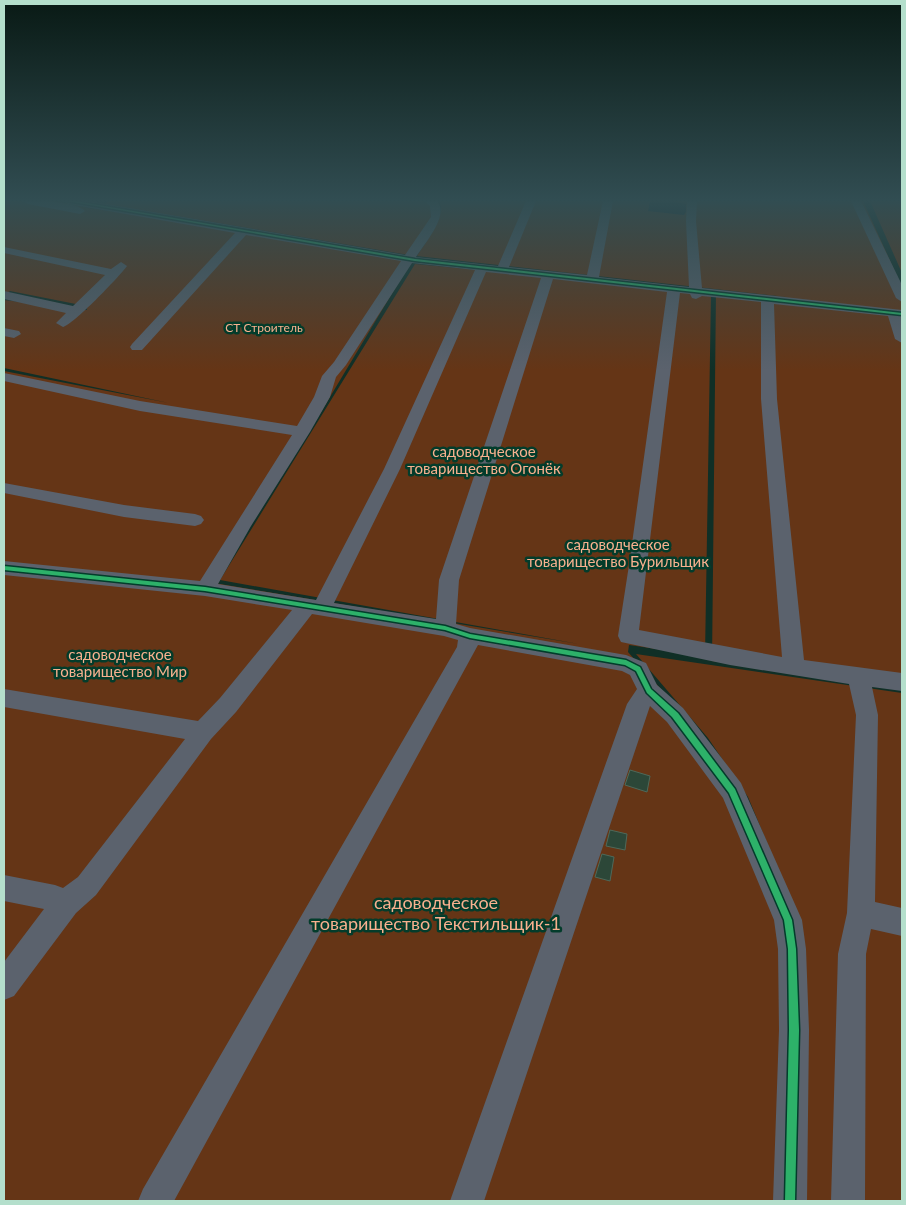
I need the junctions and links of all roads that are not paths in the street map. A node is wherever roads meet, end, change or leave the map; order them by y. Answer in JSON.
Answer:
{"nodes":[{"id":1,"x":47,"y":257,"type":"edge"},
{"id":2,"x":219,"y":257,"type":"edge"},
{"id":3,"x":404,"y":257,"type":"edge"},
{"id":4,"x":508,"y":257,"type":"edge"},
{"id":5,"x":597,"y":257,"type":"edge"},
{"id":6,"x":694,"y":257,"type":"edge"},
{"id":7,"x":883,"y":257,"type":"edge"},
{"id":8,"x":409,"y":258,"type":"junction"},
{"id":9,"x":482,"y":268,"type":"junction"},
{"id":10,"x":502,"y":270,"type":"junction"},
{"id":11,"x":548,"y":275,"type":"junction"},
{"id":12,"x":592,"y":280,"type":"junction"},
{"id":13,"x":674,"y":288,"type":"junction"},
{"id":14,"x":696,"y":293,"type":"junction"},
{"id":15,"x":4,"y":295,"type":"edge"},
{"id":16,"x":767,"y":298,"type":"junction"},
{"id":17,"x":902,"y":298,"type":"edge"},
{"id":18,"x":77,"y":311,"type":"junction"},
{"id":19,"x":898,"y":313,"type":"edge"},
{"id":20,"x":64,"y":322,"type":"dead end"},
{"id":21,"x":902,"y":339,"type":"edge"},
{"id":22,"x":137,"y":347,"type":"dead end"},
{"id":23,"x":4,"y":377,"type":"edge"},
{"id":24,"x":302,"y":432,"type":"junction"},
{"id":25,"x":4,"y":488,"type":"edge"},
{"id":26,"x":195,"y":520,"type":"dead end"},
{"id":27,"x":4,"y":568,"type":"edge"},
{"id":28,"x":205,"y":588,"type":"junction"},
{"id":29,"x":315,"y":606,"type":"junction"},
{"id":30,"x":458,"y":632,"type":"junction"},
{"id":31,"x":794,"y":666,"type":"junction"},
{"id":32,"x":859,"y":678,"type":"junction"},
{"id":33,"x":902,"y":682,"type":"edge"},
{"id":34,"x":649,"y":691,"type":"junction"},
{"id":35,"x":4,"y":698,"type":"edge"},
{"id":36,"x":203,"y":732,"type":"junction"},
{"id":37,"x":4,"y":888,"type":"edge"},
{"id":38,"x":66,"y":903,"type":"junction"},
{"id":39,"x":861,"y":913,"type":"junction"},
{"id":40,"x":902,"y":922,"type":"edge"},
{"id":41,"x":4,"y":986,"type":"edge"},
{"id":42,"x":155,"y":1201,"type":"edge"},
{"id":43,"x":467,"y":1201,"type":"edge"},
{"id":44,"x":790,"y":1201,"type":"edge"},
{"id":45,"x":848,"y":1201,"type":"edge"}],
"edges":[{"from":1,"to":18,"type":"street"},
{"from":2,"to":22,"type":"street"},
{"from":3,"to":8,"type":"street"},
{"from":4,"to":10,"type":"street"},
{"from":5,"to":12,"type":"street"},
{"from":6,"to":14,"type":"street"},
{"from":7,"to":17,"type":"street"},
{"from":8,"to":9,"type":"street"},
{"from":8,"to":24,"type":"street"},
{"from":9,"to":10,"type":"street"},
{"from":9,"to":29,"type":"street"},
{"from":10,"to":11,"type":"street"},
{"from":11,"to":12,"type":"street"},
{"from":11,"to":30,"type":"street"},
{"from":12,"to":13,"type":"street"},
{"from":13,"to":14,"type":"street"},
{"from":13,"to":31,"type":"street"},
{"from":14,"to":16,"type":"street"},
{"from":15,"to":18,"type":"street"},
{"from":16,"to":19,"type":"street"},
{"from":16,"to":31,"type":"street"},
{"from":18,"to":20,"type":"street"},
{"from":19,"to":21,"type":"street"},
{"from":23,"to":24,"type":"street"},
{"from":24,"to":28,"type":"street"},
{"from":25,"to":26,"type":"street"},
{"from":27,"to":28,"type":"street"},
{"from":28,"to":29,"type":"street"},
{"from":29,"to":30,"type":"street"},
{"from":29,"to":36,"type":"street"},
{"from":30,"to":34,"type":"street"},
{"from":30,"to":42,"type":"street"},
{"from":31,"to":32,"type":"street"},
{"from":32,"to":33,"type":"street"},
{"from":32,"to":39,"type":"street"},
{"from":34,"to":43,"type":"street"},
{"from":34,"to":44,"type":"street"},
{"from":35,"to":36,"type":"street"},
{"from":36,"to":38,"type":"street"},
{"from":37,"to":38,"type":"street"},
{"from":38,"to":41,"type":"street"},
{"from":39,"to":40,"type":"street"},
{"from":39,"to":45,"type":"street"}]}
